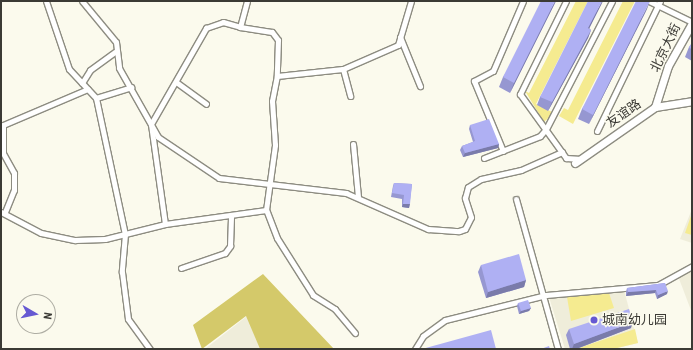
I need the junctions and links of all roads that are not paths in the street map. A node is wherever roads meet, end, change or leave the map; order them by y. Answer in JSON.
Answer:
{"nodes":[{"id":1,"x":46,"y":1,"type":"edge"},
{"id":2,"x":82,"y":1,"type":"edge"},
{"id":3,"x":247,"y":1,"type":"edge"},
{"id":4,"x":411,"y":1,"type":"edge"},
{"id":5,"x":523,"y":1,"type":"edge"},
{"id":6,"x":566,"y":1,"type":"edge"},
{"id":7,"x":612,"y":1,"type":"edge"},
{"id":8,"x":649,"y":1,"type":"edge"},
{"id":9,"x":659,"y":3,"type":"edge"},
{"id":10,"x":692,"y":22,"type":"edge"},
{"id":11,"x":240,"y":27,"type":"junction"},
{"id":12,"x":400,"y":37,"type":"junction"},
{"id":13,"x":115,"y":52,"type":"junction"},
{"id":14,"x":343,"y":68,"type":"junction"},
{"id":15,"x":277,"y":76,"type":"junction"},
{"id":16,"x":176,"y":82,"type":"junction"},
{"id":17,"x":82,"y":83,"type":"junction"},
{"id":18,"x":420,"y":86,"type":"dead end"},
{"id":19,"x":131,"y":87,"type":"junction"},
{"id":20,"x":88,"y":89,"type":"junction"},
{"id":21,"x":350,"y":96,"type":"dead end"},
{"id":22,"x":96,"y":98,"type":"junction"},
{"id":23,"x":692,"y":101,"type":"edge"},
{"id":24,"x":206,"y":104,"type":"dead end"},
{"id":25,"x":655,"y":107,"type":"junction"},
{"id":26,"x":152,"y":124,"type":"junction"},
{"id":27,"x":546,"y":129,"type":"junction"},
{"id":28,"x":597,"y":131,"type":"dead end"},
{"id":29,"x":353,"y":144,"type":"dead end"},
{"id":30,"x":503,"y":151,"type":"junction"},
{"id":31,"x":562,"y":152,"type":"junction"},
{"id":32,"x":484,"y":158,"type":"dead end"},
{"id":33,"x":578,"y":161,"type":"joint"},
{"id":34,"x":270,"y":186,"type":"junction"},
{"id":35,"x":358,"y":197,"type":"junction"},
{"id":36,"x":516,"y":199,"type":"dead end"},
{"id":37,"x":266,"y":210,"type":"junction"},
{"id":38,"x":3,"y":212,"type":"edge"},
{"id":39,"x":231,"y":215,"type":"junction"},
{"id":40,"x":165,"y":224,"type":"junction"},
{"id":41,"x":125,"y":234,"type":"junction"},
{"id":42,"x":692,"y":266,"type":"edge"},
{"id":43,"x":181,"y":268,"type":"dead end"},
{"id":44,"x":542,"y":295,"type":"junction"},
{"id":45,"x":355,"y":333,"type":"dead end"},
{"id":46,"x":150,"y":349,"type":"edge"},
{"id":47,"x":415,"y":349,"type":"edge"},
{"id":48,"x":558,"y":349,"type":"edge"}],
"edges":[{"from":1,"to":17,"type":"street"},
{"from":2,"to":13,"type":"street"},
{"from":3,"to":11,"type":"street"},
{"from":4,"to":12,"type":"street"},
{"from":5,"to":30,"type":"street"},
{"from":6,"to":27,"type":"street"},
{"from":7,"to":27,"type":"street"},
{"from":8,"to":9,"type":"street"},
{"from":9,"to":10,"type":"street"},
{"from":9,"to":28,"type":"street"},
{"from":10,"to":25,"type":"street","name":"北京大街"},
{"from":11,"to":15,"type":"street"},
{"from":11,"to":16,"type":"street"},
{"from":12,"to":14,"type":"street"},
{"from":12,"to":18,"type":"street"},
{"from":13,"to":17,"type":"street"},
{"from":13,"to":19,"type":"street"},
{"from":14,"to":15,"type":"street"},
{"from":14,"to":21,"type":"street"},
{"from":15,"to":34,"type":"street"},
{"from":16,"to":24,"type":"street"},
{"from":16,"to":26,"type":"street"},
{"from":17,"to":20,"type":"street"},
{"from":19,"to":22,"type":"street"},
{"from":19,"to":26,"type":"street"},
{"from":20,"to":22,"type":"street"},
{"from":20,"to":38,"type":"street"},
{"from":22,"to":41,"type":"street"},
{"from":23,"to":25,"type":"street","name":"友谊路"},
{"from":25,"to":33,"type":"street","name":"友谊路"},
{"from":26,"to":34,"type":"street"},
{"from":26,"to":40,"type":"street"},
{"from":27,"to":30,"type":"street"},
{"from":27,"to":31,"type":"street"},
{"from":29,"to":35,"type":"street"},
{"from":30,"to":32,"type":"street"},
{"from":31,"to":33,"type":"street"},
{"from":31,"to":35,"type":"street"},
{"from":34,"to":35,"type":"street"},
{"from":34,"to":37,"type":"street"},
{"from":36,"to":44,"type":"street"},
{"from":37,"to":39,"type":"street"},
{"from":37,"to":45,"type":"street"},
{"from":38,"to":41,"type":"street"},
{"from":39,"to":40,"type":"street"},
{"from":39,"to":43,"type":"street"},
{"from":40,"to":41,"type":"street"},
{"from":41,"to":46,"type":"street"},
{"from":42,"to":44,"type":"street"},
{"from":44,"to":47,"type":"street"},
{"from":44,"to":48,"type":"street"}]}
